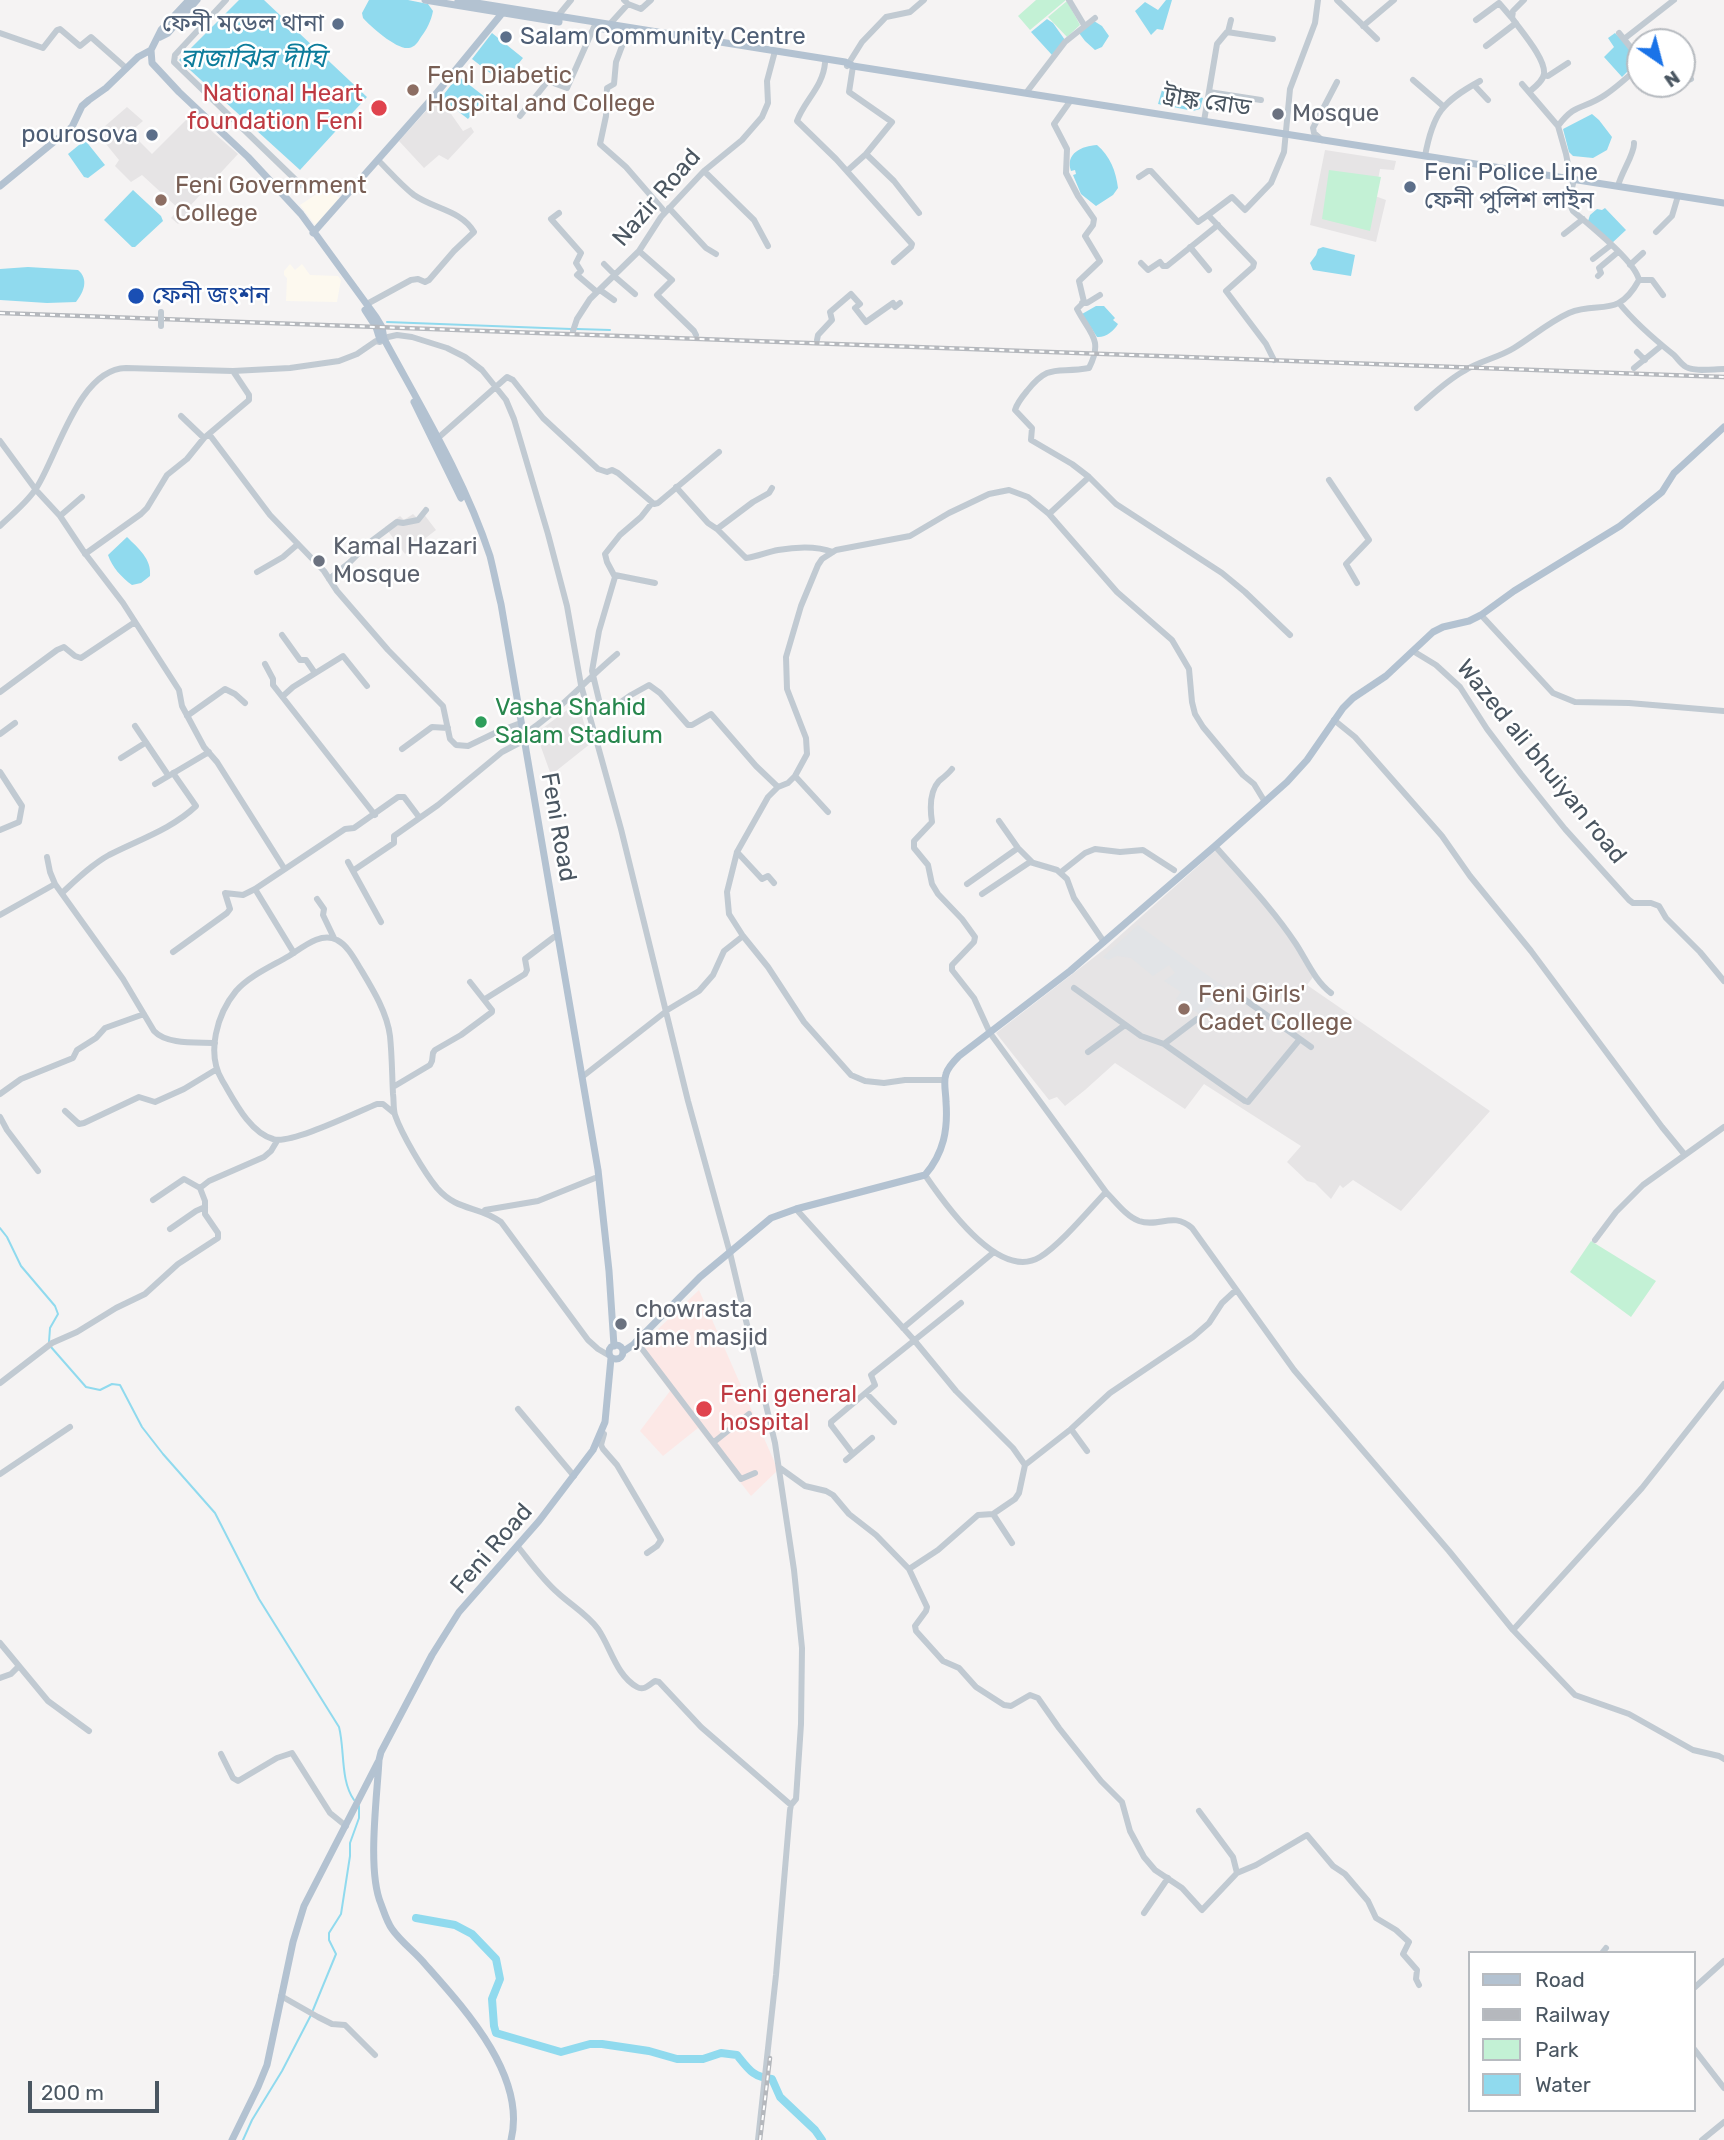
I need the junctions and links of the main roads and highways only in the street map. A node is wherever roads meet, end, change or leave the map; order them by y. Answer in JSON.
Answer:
{"nodes":[{"id":1,"x":188,"y":0,"type":"edge"},
{"id":2,"x":197,"y":0,"type":"edge"},
{"id":3,"x":425,"y":0,"type":"edge"},
{"id":4,"x":458,"y":0,"type":"edge"},
{"id":5,"x":505,"y":10,"type":"junction"},
{"id":6,"x":159,"y":37,"type":"junction"},
{"id":7,"x":151,"y":50,"type":"junction"},
{"id":8,"x":775,"y":53,"type":"junction"},
{"id":9,"x":849,"y":65,"type":"junction"},
{"id":10,"x":0,"y":186,"type":"edge"},
{"id":11,"x":1724,"y":203,"type":"edge"},
{"id":12,"x":313,"y":233,"type":"junction"},
{"id":13,"x":382,"y":340,"type":"junction"},
{"id":14,"x":1724,"y":427,"type":"edge"},
{"id":15,"x":522,"y":738,"type":"junction"},
{"id":16,"x":624,"y":1351,"type":"junction"},
{"id":17,"x":612,"y":1354,"type":"junction"},
{"id":18,"x":379,"y":1760,"type":"junction"},
{"id":19,"x":514,"y":2138,"type":"edge"},
{"id":20,"x":232,"y":2140,"type":"edge"}],
"edges":[{"from":1,"to":6,"type":"main road"},
{"from":2,"to":6,"type":"main road"},
{"from":3,"to":5,"type":"main road","name":"ট্রাঙ্ক রোড"},
{"from":4,"to":5,"type":"main road","name":"ট্রাঙ্ক রোড"},
{"from":5,"to":8,"type":"main road","name":"ট্রাঙ্ক রোড"},
{"from":5,"to":8,"type":"main road","name":"ট্রাঙ্ক রোড"},
{"from":5,"to":12,"type":"main road"},
{"from":6,"to":7,"type":"main road"},
{"from":7,"to":10,"type":"main road"},
{"from":7,"to":12,"type":"main road"},
{"from":8,"to":9,"type":"main road","name":"ট্রাঙ্ক রোড"},
{"from":8,"to":9,"type":"main road","name":"ট্রাঙ্ক রোড"},
{"from":9,"to":11,"type":"main road","name":"ট্রাঙ্ক রোড"},
{"from":12,"to":13,"type":"main road"},
{"from":12,"to":13,"type":"main road"},
{"from":13,"to":15,"type":"main road"},
{"from":13,"to":15,"type":"main road","name":"Feni Road"},
{"from":14,"to":16,"type":"main road"},
{"from":15,"to":17,"type":"main road"},
{"from":15,"to":17,"type":"main road","name":"Feni Road"},
{"from":16,"to":17,"type":"main road"},
{"from":16,"to":17,"type":"main road"},
{"from":17,"to":18,"type":"main road"},
{"from":17,"to":18,"type":"main road","name":"Feni Road"},
{"from":18,"to":19,"type":"main road"},
{"from":18,"to":20,"type":"main road"}]}
